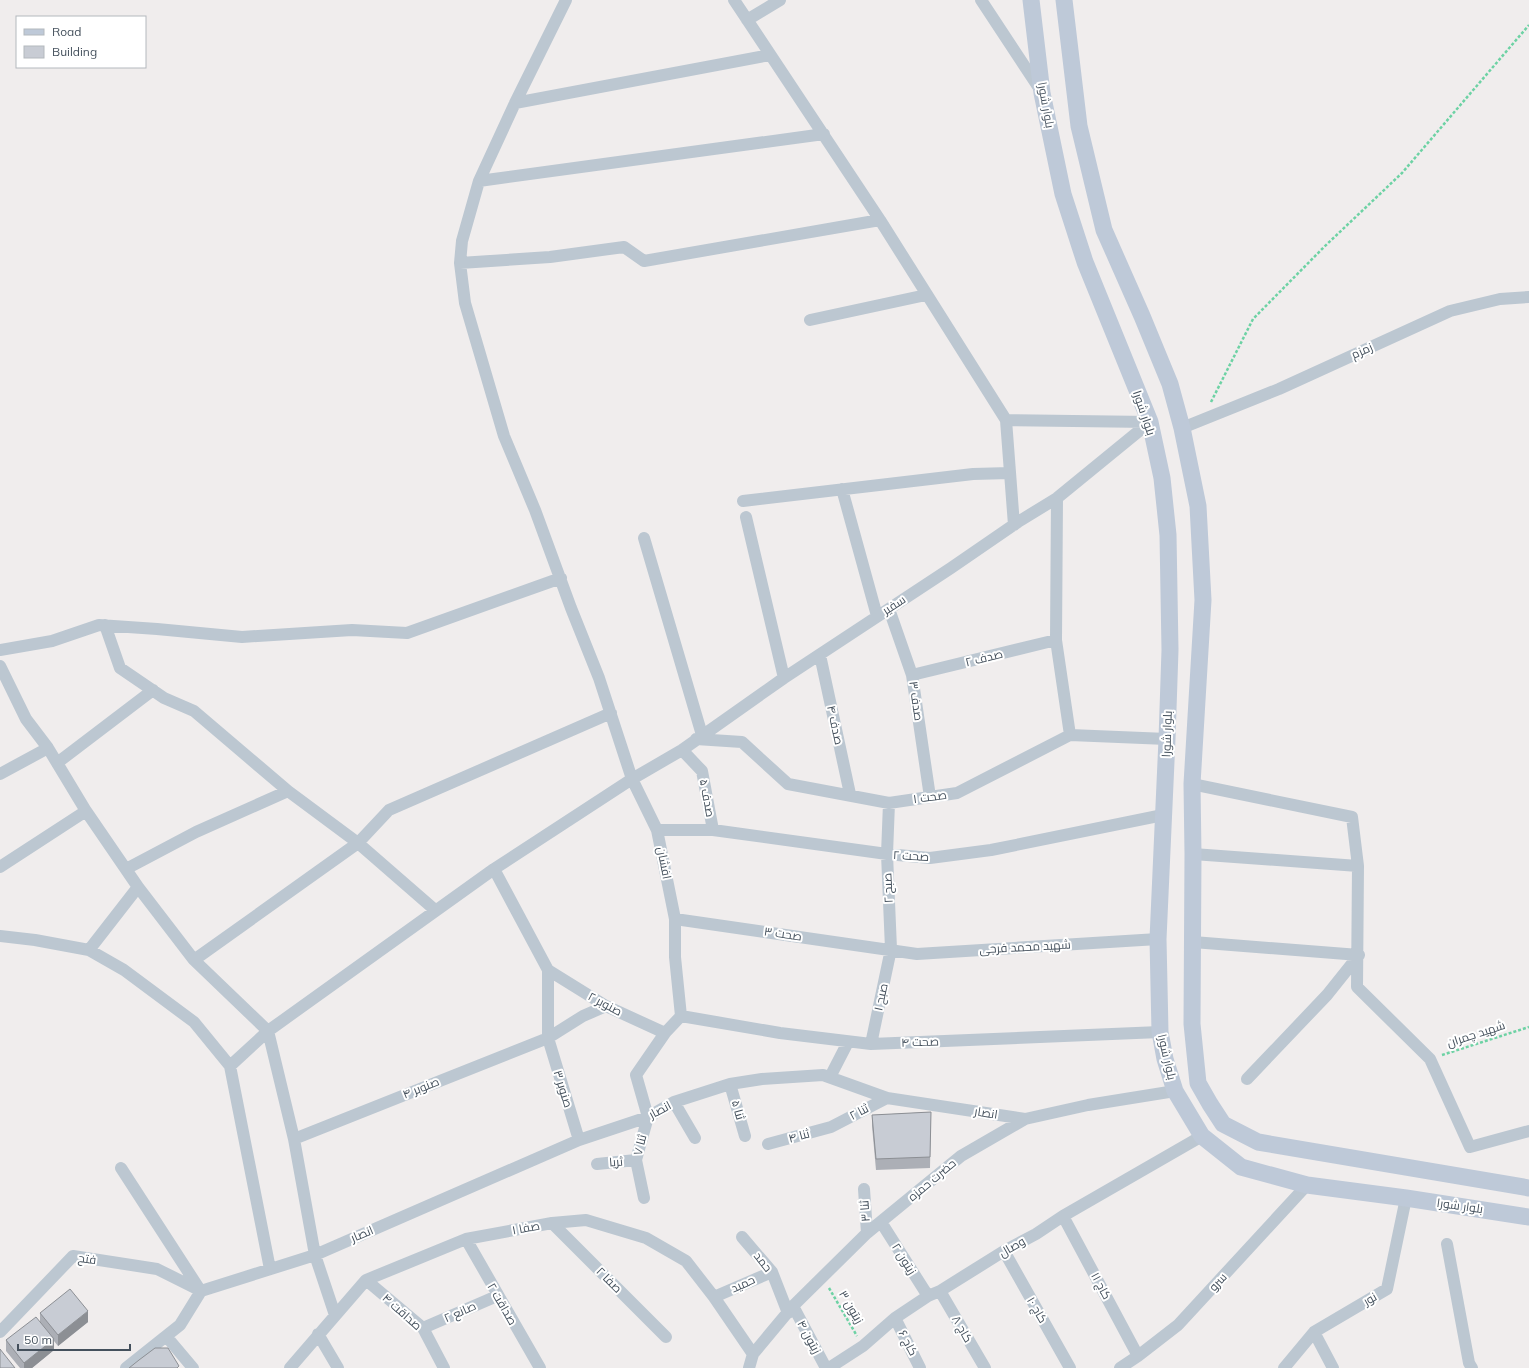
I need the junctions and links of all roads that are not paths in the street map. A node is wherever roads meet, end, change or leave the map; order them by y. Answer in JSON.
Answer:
{"nodes":[{"id":1,"x":566,"y":0,"type":"edge"},
{"id":2,"x":734,"y":0,"type":"edge"},
{"id":3,"x":780,"y":0,"type":"edge"},
{"id":4,"x":981,"y":0,"type":"edge"},
{"id":5,"x":1032,"y":0,"type":"edge"},
{"id":6,"x":1064,"y":0,"type":"edge"},
{"id":7,"x":747,"y":20,"type":"junction"},
{"id":8,"x":770,"y":55,"type":"junction"},
{"id":9,"x":1042,"y":93,"type":"junction"},
{"id":10,"x":515,"y":103,"type":"junction"},
{"id":11,"x":824,"y":134,"type":"junction"},
{"id":12,"x":479,"y":181,"type":"junction"},
{"id":13,"x":880,"y":220,"type":"junction"},
{"id":14,"x":460,"y":263,"type":"junction"},
{"id":15,"x":926,"y":295,"type":"junction"},
{"id":16,"x":1529,"y":297,"type":"edge"},
{"id":17,"x":810,"y":320,"type":"dead end"},
{"id":18,"x":1006,"y":420,"type":"junction"},
{"id":19,"x":1150,"y":422,"type":"junction"},
{"id":20,"x":1182,"y":428,"type":"junction"},
{"id":21,"x":1010,"y":473,"type":"junction"},
{"id":22,"x":842,"y":489,"type":"junction"},
{"id":23,"x":1057,"y":498,"type":"junction"},
{"id":24,"x":743,"y":501,"type":"dead end"},
{"id":25,"x":746,"y":517,"type":"dead end"},
{"id":26,"x":1014,"y":525,"type":"junction"},
{"id":27,"x":644,"y":538,"type":"dead end"},
{"id":28,"x":561,"y":578,"type":"junction"},
{"id":29,"x":889,"y":609,"type":"junction"},
{"id":30,"x":877,"y":616,"type":"junction"},
{"id":31,"x":105,"y":625,"type":"junction"},
{"id":32,"x":1056,"y":640,"type":"junction"},
{"id":33,"x":0,"y":650,"type":"edge"},
{"id":34,"x":820,"y":655,"type":"junction"},
{"id":35,"x":0,"y":666,"type":"edge"},
{"id":36,"x":912,"y":675,"type":"junction"},
{"id":37,"x":784,"y":678,"type":"junction"},
{"id":38,"x":153,"y":690,"type":"junction"},
{"id":39,"x":611,"y":713,"type":"junction"},
{"id":40,"x":1070,"y":736,"type":"junction"},
{"id":41,"x":699,"y":737,"type":"junction"},
{"id":42,"x":1167,"y":739,"type":"junction"},
{"id":43,"x":48,"y":748,"type":"junction"},
{"id":44,"x":682,"y":750,"type":"junction"},
{"id":45,"x":1194,"y":752,"type":"junction"},
{"id":46,"x":57,"y":763,"type":"junction"},
{"id":47,"x":0,"y":774,"type":"edge"},
{"id":48,"x":632,"y":779,"type":"junction"},
{"id":49,"x":1192,"y":784,"type":"junction"},
{"id":50,"x":288,"y":791,"type":"junction"},
{"id":51,"x":850,"y":794,"type":"junction"},
{"id":52,"x":930,"y":796,"type":"junction"},
{"id":53,"x":889,"y":803,"type":"junction"},
{"id":54,"x":86,"y":811,"type":"junction"},
{"id":55,"x":1163,"y":815,"type":"junction"},
{"id":56,"x":657,"y":830,"type":"junction"},
{"id":57,"x":713,"y":830,"type":"junction"},
{"id":58,"x":358,"y":843,"type":"junction"},
{"id":59,"x":887,"y":854,"type":"junction"},
{"id":60,"x":1193,"y":854,"type":"junction"},
{"id":61,"x":1358,"y":866,"type":"junction"},
{"id":62,"x":0,"y":867,"type":"edge"},
{"id":63,"x":494,"y":869,"type":"junction"},
{"id":64,"x":126,"y":870,"type":"junction"},
{"id":65,"x":138,"y":887,"type":"junction"},
{"id":66,"x":435,"y":910,"type":"junction"},
{"id":67,"x":675,"y":919,"type":"junction"},
{"id":68,"x":0,"y":936,"type":"edge"},
{"id":69,"x":1158,"y":940,"type":"junction"},
{"id":70,"x":1193,"y":942,"type":"junction"},
{"id":71,"x":891,"y":949,"type":"junction"},
{"id":72,"x":89,"y":950,"type":"junction"},
{"id":73,"x":1358,"y":955,"type":"junction"},
{"id":74,"x":194,"y":960,"type":"junction"},
{"id":75,"x":548,"y":970,"type":"junction"},
{"id":76,"x":606,"y":1006,"type":"junction"},
{"id":77,"x":681,"y":1016,"type":"junction"},
{"id":78,"x":268,"y":1031,"type":"junction"},
{"id":79,"x":665,"y":1032,"type":"junction"},
{"id":80,"x":1160,"y":1032,"type":"junction"},
{"id":81,"x":548,"y":1038,"type":"junction"},
{"id":82,"x":848,"y":1042,"type":"junction"},
{"id":83,"x":870,"y":1044,"type":"junction"},
{"id":84,"x":230,"y":1066,"type":"junction"},
{"id":85,"x":830,"y":1077,"type":"junction"},
{"id":86,"x":1247,"y":1079,"type":"dead end"},
{"id":87,"x":730,"y":1084,"type":"junction"},
{"id":88,"x":1175,"y":1090,"type":"junction"},
{"id":89,"x":887,"y":1098,"type":"junction"},
{"id":90,"x":674,"y":1102,"type":"junction"},
{"id":91,"x":648,"y":1117,"type":"junction"},
{"id":92,"x":1025,"y":1119,"type":"junction"},
{"id":93,"x":830,"y":1127,"type":"joint"},
{"id":94,"x":1529,"y":1131,"type":"edge"},
{"id":95,"x":745,"y":1136,"type":"dead end"},
{"id":96,"x":1202,"y":1136,"type":"junction"},
{"id":97,"x":695,"y":1138,"type":"dead end"},
{"id":98,"x":294,"y":1139,"type":"junction"},
{"id":99,"x":579,"y":1140,"type":"junction"},
{"id":100,"x":768,"y":1144,"type":"dead end"},
{"id":101,"x":636,"y":1160,"type":"junction"},
{"id":102,"x":596,"y":1164,"type":"dead end"},
{"id":103,"x":121,"y":1168,"type":"dead end"},
{"id":104,"x":1307,"y":1185,"type":"junction"},
{"id":105,"x":1529,"y":1188,"type":"edge"},
{"id":106,"x":864,"y":1189,"type":"dead end"},
{"id":107,"x":644,"y":1198,"type":"dead end"},
{"id":108,"x":1406,"y":1198,"type":"junction"},
{"id":109,"x":1063,"y":1216,"type":"junction"},
{"id":110,"x":1529,"y":1217,"type":"edge"},
{"id":111,"x":881,"y":1222,"type":"junction"},
{"id":112,"x":552,"y":1223,"type":"junction"},
{"id":113,"x":867,"y":1233,"type":"junction"},
{"id":114,"x":742,"y":1237,"type":"dead end"},
{"id":115,"x":466,"y":1239,"type":"junction"},
{"id":116,"x":1447,"y":1244,"type":"dead end"},
{"id":117,"x":1004,"y":1251,"type":"junction"},
{"id":118,"x":315,"y":1255,"type":"junction"},
{"id":119,"x":270,"y":1269,"type":"junction"},
{"id":120,"x":772,"y":1272,"type":"junction"},
{"id":121,"x":366,"y":1280,"type":"junction"},
{"id":122,"x":201,"y":1291,"type":"junction"},
{"id":123,"x":940,"y":1291,"type":"junction"},
{"id":124,"x":497,"y":1296,"type":"junction"},
{"id":125,"x":928,"y":1296,"type":"junction"},
{"id":126,"x":714,"y":1297,"type":"junction"},
{"id":127,"x":790,"y":1310,"type":"junction"},
{"id":128,"x":335,"y":1315,"type":"junction"},
{"id":129,"x":895,"y":1318,"type":"junction"},
{"id":130,"x":423,"y":1328,"type":"junction"},
{"id":131,"x":0,"y":1332,"type":"edge"},
{"id":132,"x":1314,"y":1332,"type":"junction"},
{"id":133,"x":318,"y":1334,"type":"junction"},
{"id":134,"x":166,"y":1336,"type":"junction"},
{"id":135,"x":666,"y":1337,"type":"dead end"},
{"id":136,"x":753,"y":1354,"type":"junction"},
{"id":137,"x":1138,"y":1356,"type":"junction"},
{"id":138,"x":837,"y":1366,"type":"edge"},
{"id":139,"x":1467,"y":1366,"type":"edge"},
{"id":140,"x":126,"y":1368,"type":"edge"},
{"id":141,"x":193,"y":1368,"type":"edge"},
{"id":142,"x":290,"y":1368,"type":"edge"},
{"id":143,"x":338,"y":1368,"type":"edge"},
{"id":144,"x":444,"y":1368,"type":"edge"},
{"id":145,"x":540,"y":1368,"type":"edge"},
{"id":146,"x":749,"y":1368,"type":"edge"},
{"id":147,"x":826,"y":1368,"type":"edge"},
{"id":148,"x":920,"y":1368,"type":"edge"},
{"id":149,"x":985,"y":1368,"type":"edge"},
{"id":150,"x":1070,"y":1368,"type":"edge"},
{"id":151,"x":1120,"y":1368,"type":"edge"},
{"id":152,"x":1284,"y":1368,"type":"edge"},
{"id":153,"x":1333,"y":1368,"type":"edge"}],
"edges":[{"from":1,"to":10,"type":"street","name":"افشان"},
{"from":2,"to":7,"type":"street"},
{"from":3,"to":7,"type":"street"},
{"from":4,"to":9,"type":"street"},
{"from":5,"to":9,"type":"main road","name":"بلوار شورا"},
{"from":6,"to":20,"type":"main road","name":"بلوار شورا"},
{"from":7,"to":8,"type":"street"},
{"from":8,"to":10,"type":"street"},
{"from":8,"to":11,"type":"street"},
{"from":9,"to":19,"type":"main road","name":"بلوار شورا"},
{"from":10,"to":12,"type":"street","name":"افشان"},
{"from":11,"to":12,"type":"street"},
{"from":11,"to":13,"type":"street"},
{"from":12,"to":14,"type":"street","name":"افشان"},
{"from":13,"to":14,"type":"street"},
{"from":13,"to":15,"type":"street"},
{"from":14,"to":28,"type":"street","name":"افشان"},
{"from":15,"to":17,"type":"street"},
{"from":15,"to":18,"type":"street"},
{"from":16,"to":20,"type":"street","name":"زمزم"},
{"from":18,"to":19,"type":"street"},
{"from":18,"to":21,"type":"street"},
{"from":19,"to":23,"type":"street","name":"سفیر"},
{"from":19,"to":42,"type":"main road","name":"بلوار شورا"},
{"from":20,"to":45,"type":"main road","name":"بلوار شورا"},
{"from":21,"to":22,"type":"street"},
{"from":21,"to":26,"type":"street"},
{"from":22,"to":24,"type":"street"},
{"from":22,"to":30,"type":"street"},
{"from":23,"to":26,"type":"street","name":"سفیر"},
{"from":23,"to":32,"type":"street"},
{"from":25,"to":37,"type":"street"},
{"from":26,"to":29,"type":"street","name":"سفیر"},
{"from":27,"to":41,"type":"street"},
{"from":28,"to":31,"type":"street"},
{"from":28,"to":39,"type":"street","name":"افشان"},
{"from":29,"to":30,"type":"street","name":"سفیر"},
{"from":29,"to":36,"type":"street","name":"صدف ۳"},
{"from":30,"to":34,"type":"street","name":"سفیر"},
{"from":31,"to":33,"type":"street"},
{"from":31,"to":38,"type":"street"},
{"from":32,"to":36,"type":"street","name":"صدف ۲"},
{"from":32,"to":40,"type":"street"},
{"from":34,"to":37,"type":"street","name":"سفیر"},
{"from":34,"to":51,"type":"street","name":"صدف ۴"},
{"from":35,"to":43,"type":"street"},
{"from":36,"to":52,"type":"street","name":"صدف ۳"},
{"from":37,"to":41,"type":"street","name":"سفیر"},
{"from":38,"to":46,"type":"street"},
{"from":38,"to":50,"type":"street"},
{"from":39,"to":48,"type":"street","name":"افشان"},
{"from":39,"to":58,"type":"street"},
{"from":40,"to":42,"type":"street","name":"صحت ۱"},
{"from":40,"to":52,"type":"street","name":"صحت ۱"},
{"from":41,"to":44,"type":"street","name":"سفیر"},
{"from":41,"to":51,"type":"street","name":"صحت ۱"},
{"from":42,"to":45,"type":"main road"},
{"from":42,"to":55,"type":"main road","name":"بلوار شورا"},
{"from":43,"to":46,"type":"street"},
{"from":43,"to":47,"type":"street"},
{"from":44,"to":48,"type":"street","name":"سفیر"},
{"from":44,"to":57,"type":"street","name":"صدف ۵"},
{"from":45,"to":49,"type":"main road","name":"بلوار شورا"},
{"from":46,"to":54,"type":"street"},
{"from":48,"to":56,"type":"street","name":"افشان"},
{"from":48,"to":63,"type":"street","name":"سفیر"},
{"from":49,"to":60,"type":"main road","name":"بلوار شورا"},
{"from":49,"to":61,"type":"street"},
{"from":50,"to":58,"type":"street"},
{"from":50,"to":64,"type":"street"},
{"from":51,"to":53,"type":"street","name":"صحت ۱"},
{"from":52,"to":53,"type":"street","name":"صحت ۱"},
{"from":53,"to":59,"type":"street","name":"صبح ۲"},
{"from":54,"to":62,"type":"street"},
{"from":54,"to":64,"type":"street"},
{"from":55,"to":59,"type":"street","name":"صحت ۲"},
{"from":55,"to":69,"type":"main road","name":"بلوار شورا"},
{"from":56,"to":57,"type":"street","name":"صحت ۲"},
{"from":56,"to":67,"type":"street","name":"افشان"},
{"from":57,"to":59,"type":"street","name":"صحت ۲"},
{"from":58,"to":66,"type":"street"},
{"from":58,"to":74,"type":"street"},
{"from":59,"to":71,"type":"street","name":"صبح ۲"},
{"from":60,"to":61,"type":"street"},
{"from":60,"to":70,"type":"main road","name":"بلوار شورا"},
{"from":61,"to":73,"type":"street"},
{"from":63,"to":66,"type":"street","name":"سفیر"},
{"from":63,"to":75,"type":"street"},
{"from":64,"to":65,"type":"street"},
{"from":65,"to":72,"type":"street"},
{"from":65,"to":74,"type":"street"},
{"from":66,"to":78,"type":"street","name":"سفیر"},
{"from":67,"to":71,"type":"street","name":"صحت ۳"},
{"from":67,"to":77,"type":"street","name":"افشان"},
{"from":68,"to":72,"type":"street"},
{"from":69,"to":71,"type":"street","name":"شهید محمد فرجی"},
{"from":69,"to":80,"type":"main road","name":"بلوار شورا"},
{"from":70,"to":73,"type":"street"},
{"from":70,"to":105,"type":"main road","name":"بلوار شورا"},
{"from":71,"to":83,"type":"street","name":"صبح ۱"},
{"from":72,"to":84,"type":"street"},
{"from":73,"to":86,"type":"street"},
{"from":73,"to":94,"type":"street"},
{"from":74,"to":78,"type":"street"},
{"from":75,"to":76,"type":"street","name":"صنوبر ۲"},
{"from":75,"to":81,"type":"street","name":"صنوبر ۳"},
{"from":76,"to":79,"type":"street","name":"صنوبر ۲"},
{"from":76,"to":81,"type":"street","name":"صنوبر ۴"},
{"from":77,"to":79,"type":"street"},
{"from":77,"to":82,"type":"street","name":"صحت ۴"},
{"from":78,"to":84,"type":"street","name":"سفیر"},
{"from":78,"to":98,"type":"street"},
{"from":79,"to":91,"type":"street"},
{"from":80,"to":83,"type":"street","name":"صحت ۴"},
{"from":80,"to":88,"type":"main road","name":"بلوار شورا"},
{"from":81,"to":98,"type":"street","name":"صنوبر ۴"},
{"from":81,"to":99,"type":"street","name":"صنوبر ۳"},
{"from":82,"to":83,"type":"street","name":"صحت ۴"},
{"from":82,"to":85,"type":"street"},
{"from":84,"to":119,"type":"street"},
{"from":85,"to":87,"type":"street","name":"انصار"},
{"from":85,"to":89,"type":"street","name":"انصار"},
{"from":87,"to":90,"type":"street","name":"انصار"},
{"from":87,"to":95,"type":"street","name":"ثنا ۵"},
{"from":88,"to":92,"type":"street","name":"حضرت حمزه"},
{"from":88,"to":96,"type":"main road","name":"بلوار شورا"},
{"from":89,"to":92,"type":"street","name":"انصار"},
{"from":89,"to":93,"type":"street","name":"ثنا ۲"},
{"from":90,"to":91,"type":"street","name":"انصار"},
{"from":90,"to":97,"type":"street"},
{"from":91,"to":99,"type":"street","name":"انصار"},
{"from":91,"to":101,"type":"street","name":"ثنا ۷"},
{"from":92,"to":111,"type":"street","name":"حضرت حمزه"},
{"from":93,"to":100,"type":"street","name":"ثنا ۴"},
{"from":96,"to":104,"type":"main road","name":"بلوار شورا"},
{"from":96,"to":109,"type":"street","name":"وصال"},
{"from":98,"to":118,"type":"street"},
{"from":99,"to":118,"type":"street","name":"انصار"},
{"from":101,"to":102,"type":"street","name":"ثریا"},
{"from":101,"to":107,"type":"street","name":"ثنا ۷"},
{"from":103,"to":122,"type":"street"},
{"from":104,"to":108,"type":"main road","name":"بلوار شورا"},
{"from":104,"to":137,"type":"street","name":"سرو"},
{"from":106,"to":113,"type":"street","name":"ثنا ۳"},
{"from":108,"to":110,"type":"main road","name":"بلوار شورا"},
{"from":108,"to":132,"type":"street","name":"نور"},
{"from":109,"to":117,"type":"street","name":"وصال"},
{"from":109,"to":137,"type":"street","name":"کاج ۱۱"},
{"from":111,"to":113,"type":"street","name":"حضرت حمزه"},
{"from":111,"to":125,"type":"street","name":"زیتون ۲"},
{"from":112,"to":115,"type":"street","name":"صفا ۱"},
{"from":112,"to":126,"type":"street","name":"صفا ۱"},
{"from":112,"to":135,"type":"street","name":"صفا ۲"},
{"from":113,"to":127,"type":"street","name":"حضرت حمزه"},
{"from":114,"to":120,"type":"street","name":"حمد"},
{"from":115,"to":121,"type":"street","name":"صفا ۱"},
{"from":115,"to":124,"type":"street","name":"صداقت ۲"},
{"from":116,"to":139,"type":"street"},
{"from":117,"to":123,"type":"street","name":"وصال"},
{"from":117,"to":150,"type":"street","name":"کاج ۱۰"},
{"from":118,"to":119,"type":"street","name":"انصار"},
{"from":118,"to":128,"type":"street"},
{"from":119,"to":122,"type":"street","name":"انصار"},
{"from":120,"to":126,"type":"street","name":"حمید"},
{"from":120,"to":127,"type":"street","name":"حمد"},
{"from":121,"to":128,"type":"street","name":"صفا ۱"},
{"from":121,"to":130,"type":"street","name":"صداقت ۴"},
{"from":122,"to":131,"type":"street","name":"فتح"},
{"from":122,"to":134,"type":"street"},
{"from":123,"to":125,"type":"street","name":"وصال"},
{"from":123,"to":149,"type":"street","name":"کاج ۸"},
{"from":124,"to":130,"type":"street","name":"صانع ۲"},
{"from":124,"to":145,"type":"street","name":"صداقت ۲"},
{"from":125,"to":129,"type":"street","name":"وصال"},
{"from":126,"to":136,"type":"street","name":"صفا ۱"},
{"from":127,"to":136,"type":"street","name":"حضرت حمزه"},
{"from":127,"to":147,"type":"street","name":"زیتون ۴"},
{"from":128,"to":133,"type":"street","name":"صفا ۱"},
{"from":129,"to":138,"type":"street","name":"وصال"},
{"from":129,"to":148,"type":"street","name":"کاج ۶"},
{"from":130,"to":144,"type":"street","name":"صداقت ۴"},
{"from":132,"to":152,"type":"street","name":"نور"},
{"from":132,"to":153,"type":"street"},
{"from":133,"to":142,"type":"street","name":"صفا ۱"},
{"from":133,"to":143,"type":"street"},
{"from":134,"to":140,"type":"street"},
{"from":134,"to":141,"type":"street"},
{"from":136,"to":146,"type":"street","name":"حضرت حمزه"},
{"from":137,"to":151,"type":"street","name":"سرو"}]}
